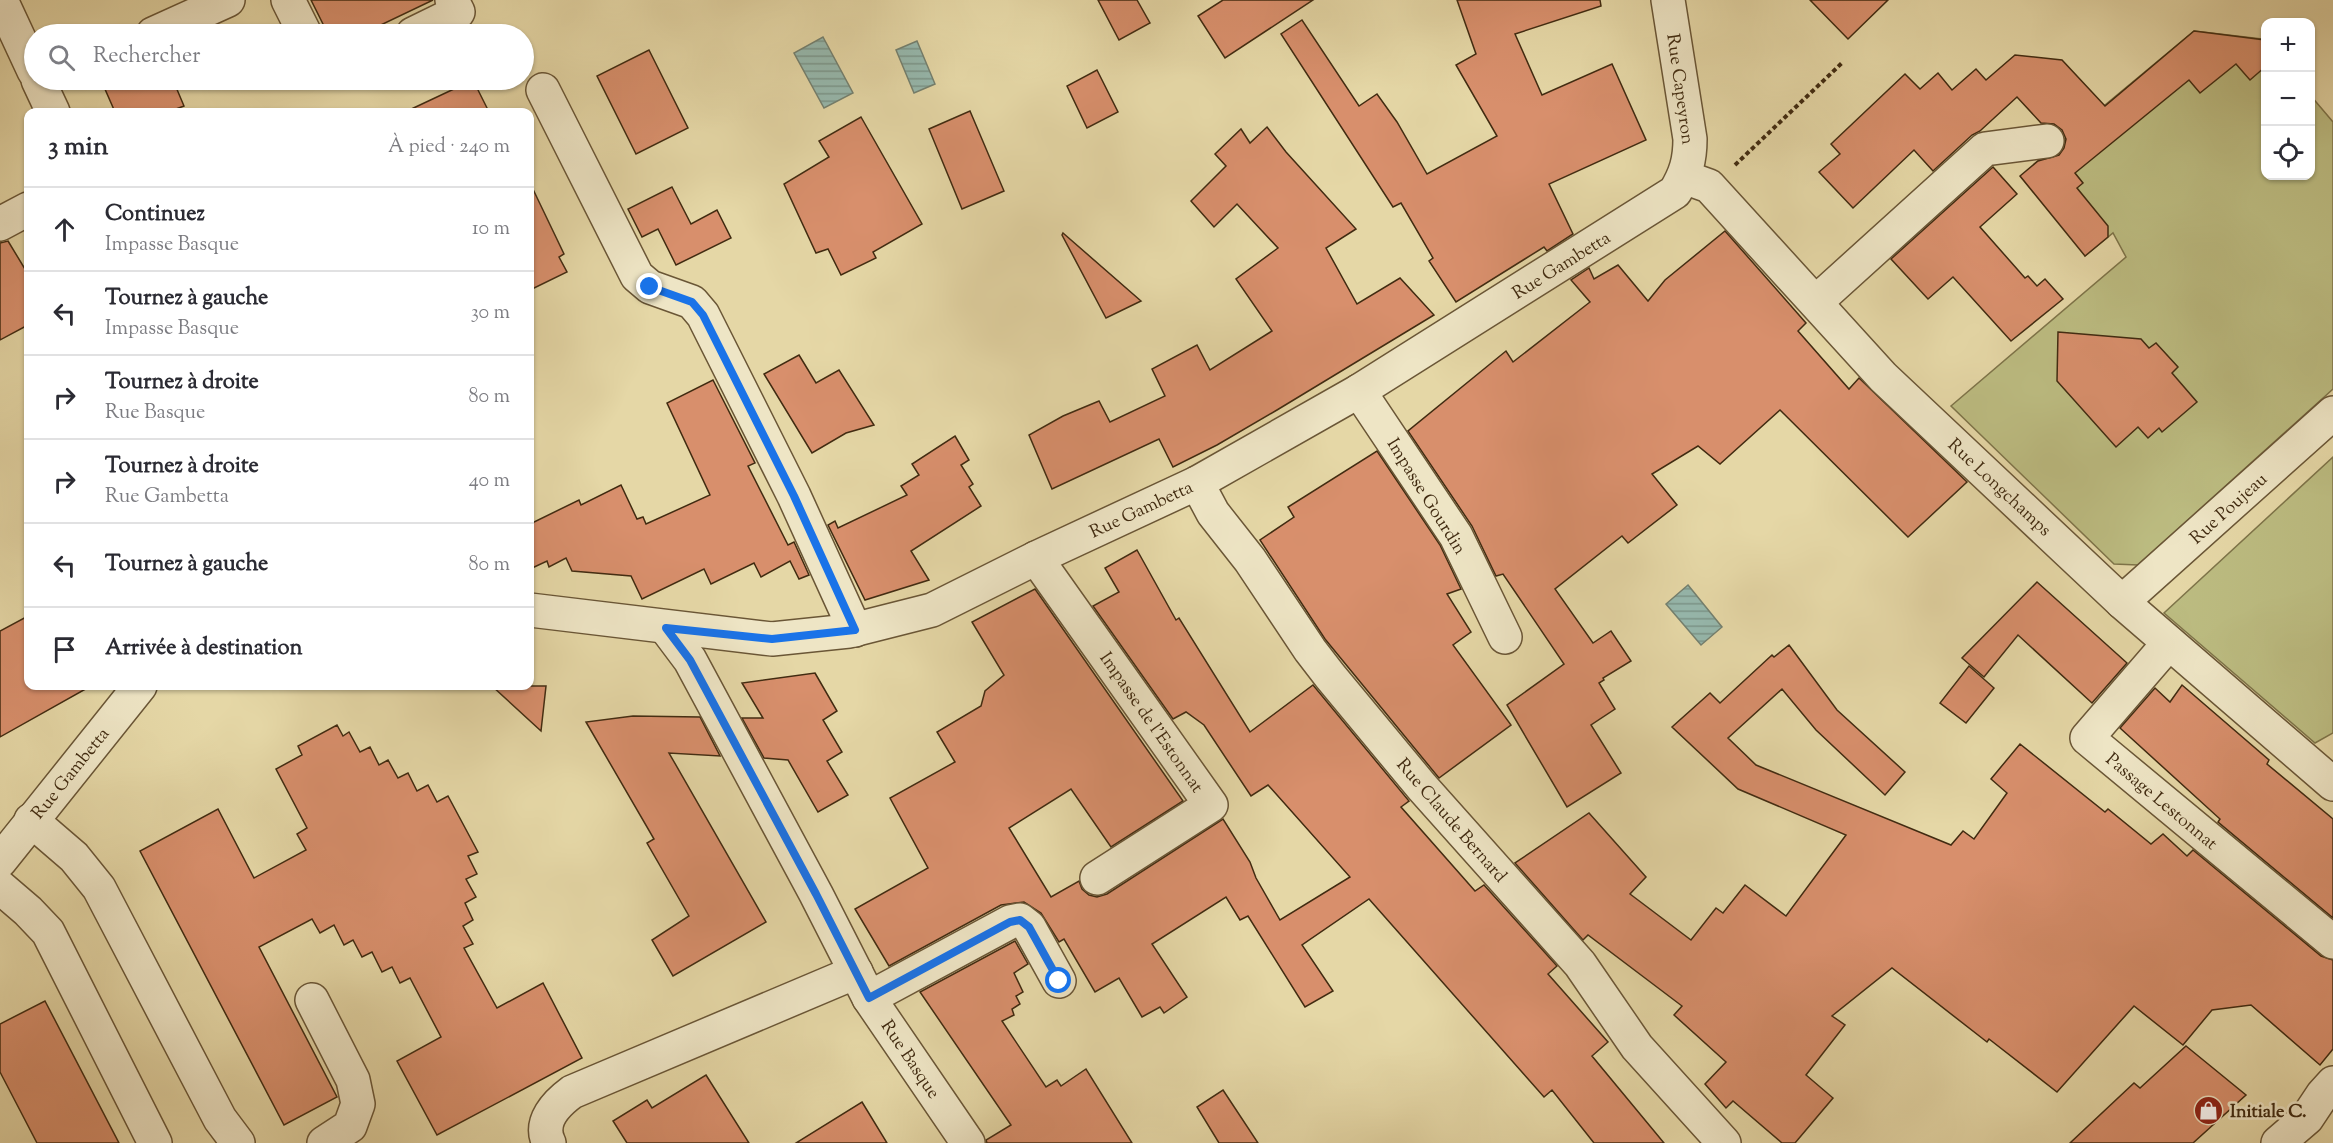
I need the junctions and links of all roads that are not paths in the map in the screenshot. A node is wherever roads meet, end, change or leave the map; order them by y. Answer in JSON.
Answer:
{"nodes":[{"id":1,"x":1,"y":0,"type":"edge"},
{"id":2,"x":228,"y":0,"type":"edge"},
{"id":3,"x":288,"y":0,"type":"edge"},
{"id":4,"x":452,"y":0,"type":"edge"},
{"id":5,"x":1668,"y":0,"type":"edge"},
{"id":6,"x":175,"y":24,"type":"edge"},
{"id":7,"x":300,"y":24,"type":"edge"},
{"id":8,"x":433,"y":24,"type":"edge"},
{"id":9,"x":24,"y":46,"type":"edge"},
{"id":10,"x":543,"y":90,"type":"dead end"},
{"id":11,"x":2047,"y":141,"type":"dead end"},
{"id":12,"x":1684,"y":177,"type":"junction"},
{"id":13,"x":24,"y":211,"type":"edge"},
{"id":14,"x":0,"y":224,"type":"edge"},
{"id":15,"x":1816,"y":302,"type":"junction"},
{"id":16,"x":1359,"y":391,"type":"junction"},
{"id":17,"x":2333,"y":413,"type":"edge"},
{"id":18,"x":1197,"y":483,"type":"junction"},
{"id":19,"x":1036,"y":558,"type":"junction"},
{"id":20,"x":2122,"y":602,"type":"junction"},
{"id":21,"x":534,"y":611,"type":"edge"},
{"id":22,"x":666,"y":628,"type":"junction"},
{"id":23,"x":855,"y":630,"type":"junction"},
{"id":24,"x":1505,"y":637,"type":"dead end"},
{"id":25,"x":2169,"y":644,"type":"junction"},
{"id":26,"x":137,"y":690,"type":"edge"},
{"id":27,"x":2333,"y":784,"type":"edge"},
{"id":28,"x":31,"y":820,"type":"junction"},
{"id":29,"x":0,"y":861,"type":"edge"},
{"id":30,"x":1097,"y":878,"type":"dead end"},
{"id":31,"x":0,"y":887,"type":"edge"},
{"id":32,"x":2333,"y":942,"type":"edge"},
{"id":33,"x":1059,"y":981,"type":"dead end"},
{"id":34,"x":862,"y":985,"type":"junction"},
{"id":35,"x":312,"y":1000,"type":"dead end"},
{"id":36,"x":2333,"y":1083,"type":"edge"},
{"id":37,"x":2320,"y":1110,"type":"edge"},
{"id":38,"x":154,"y":1143,"type":"edge"},
{"id":39,"x":238,"y":1143,"type":"edge"},
{"id":40,"x":324,"y":1143,"type":"edge"},
{"id":41,"x":549,"y":1143,"type":"edge"},
{"id":42,"x":968,"y":1143,"type":"edge"},
{"id":43,"x":1724,"y":1143,"type":"edge"},
{"id":44,"x":2278,"y":1143,"type":"edge"}],
"edges":[{"from":1,"to":9,"type":"street"},
{"from":2,"to":6,"type":"street"},
{"from":3,"to":7,"type":"street"},
{"from":4,"to":8,"type":"street"},
{"from":5,"to":12,"type":"street","name":"Rue Capeyron"},
{"from":10,"to":23,"type":"street"},
{"from":11,"to":15,"type":"street"},
{"from":12,"to":15,"type":"street","name":"Rue Longchamps"},
{"from":12,"to":16,"type":"street","name":"Rue Gambetta"},
{"from":13,"to":14,"type":"street"},
{"from":15,"to":20,"type":"street","name":"Rue Longchamps"},
{"from":16,"to":18,"type":"street","name":"Rue Gambetta"},
{"from":16,"to":24,"type":"street","name":"Impasse Gourdin"},
{"from":17,"to":20,"type":"street","name":"Rue Poujeau"},
{"from":18,"to":19,"type":"street","name":"Rue Gambetta"},
{"from":18,"to":43,"type":"street","name":"Rue Claude Bernard"},
{"from":19,"to":23,"type":"street","name":"Rue Gambetta"},
{"from":19,"to":30,"type":"street","name":"Impasse de l'Estonnat"},
{"from":20,"to":25,"type":"street","name":"Rue Longchamps"},
{"from":21,"to":22,"type":"street","name":"Rue Gambetta"},
{"from":22,"to":23,"type":"street","name":"Rue Gambetta"},
{"from":22,"to":34,"type":"street","name":"Rue Basque"},
{"from":25,"to":27,"type":"street","name":"Rue Longchamps"},
{"from":25,"to":32,"type":"street","name":"Passage Lestonnat"},
{"from":26,"to":28,"type":"street","name":"Rue Gambetta"},
{"from":28,"to":29,"type":"street","name":"Rue Gambetta"},
{"from":28,"to":39,"type":"street"},
{"from":31,"to":38,"type":"street"},
{"from":33,"to":34,"type":"street"},
{"from":34,"to":41,"type":"street"},
{"from":34,"to":42,"type":"street","name":"Rue Basque"},
{"from":35,"to":40,"type":"street"},
{"from":36,"to":37,"type":"street"},
{"from":37,"to":44,"type":"street"}]}
